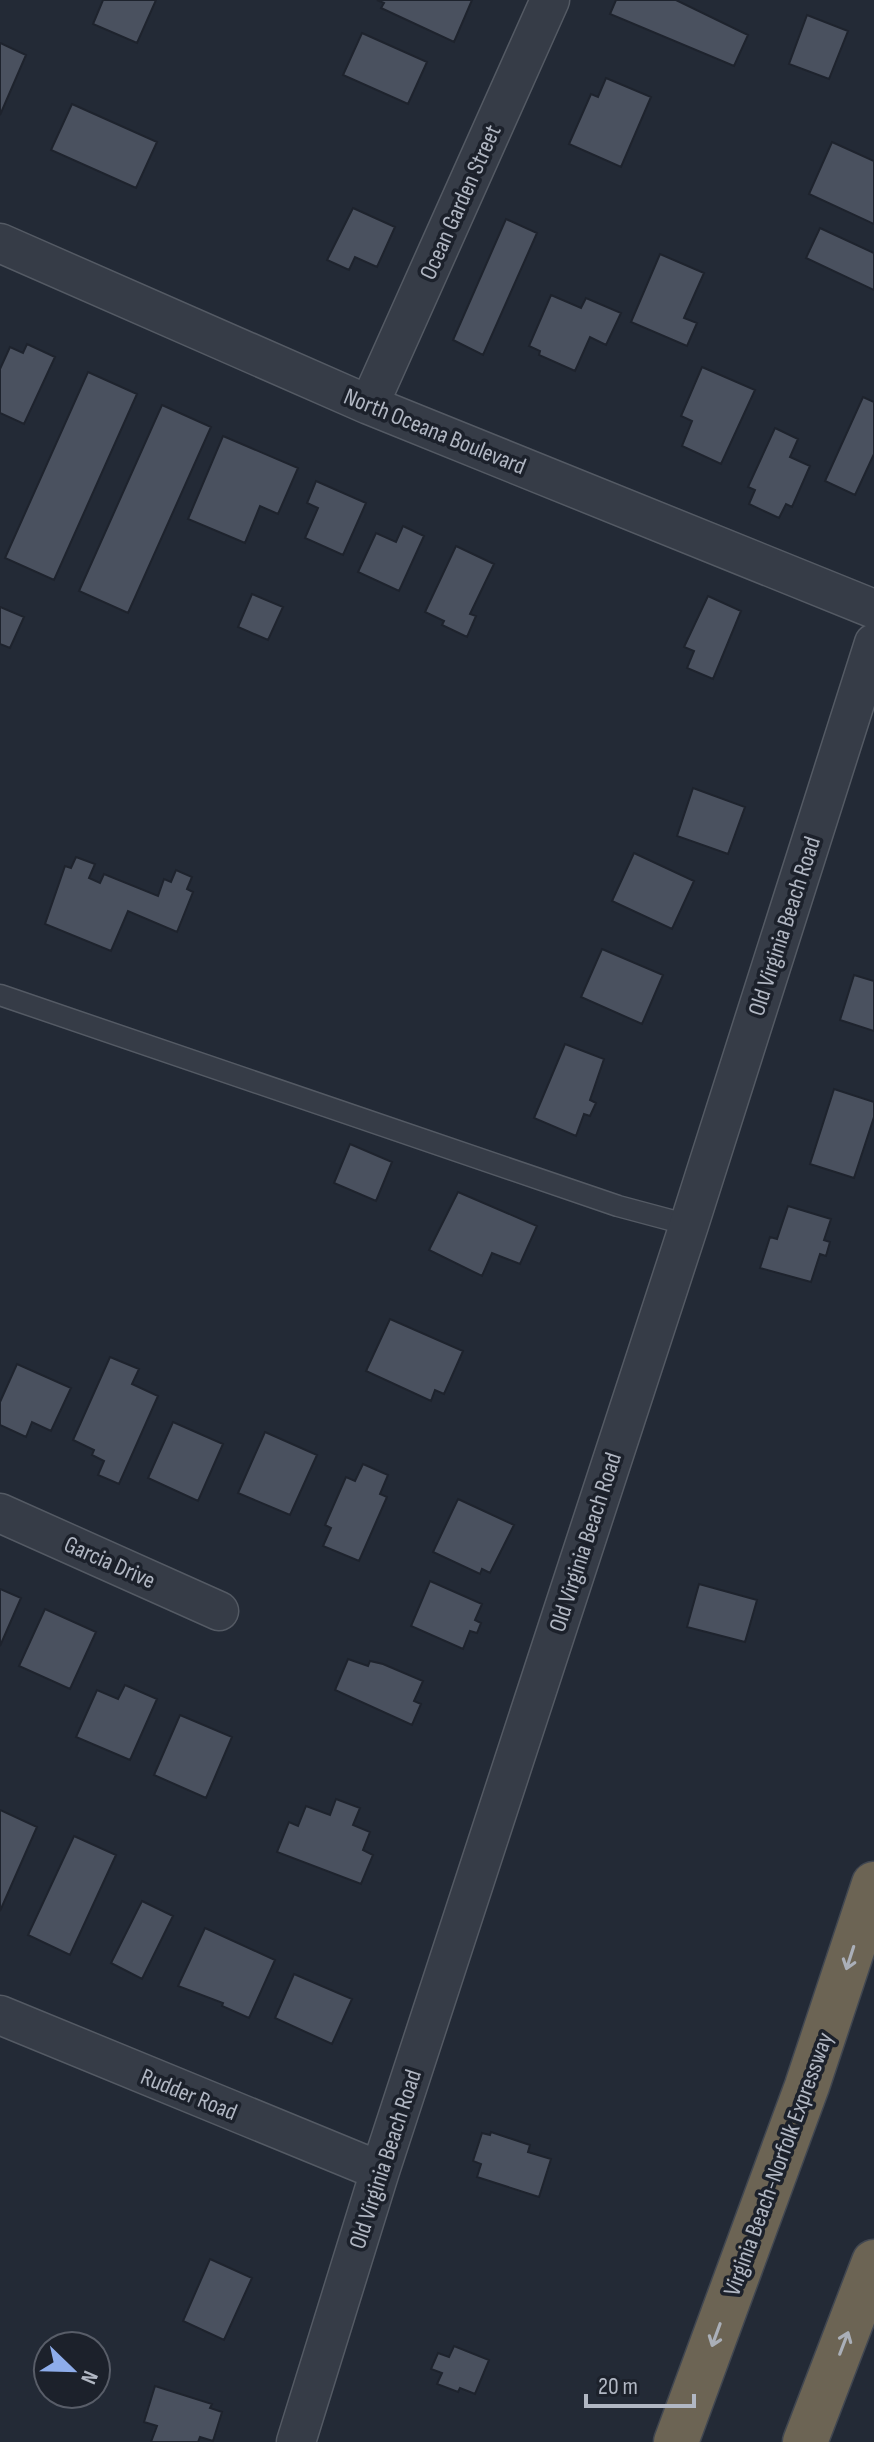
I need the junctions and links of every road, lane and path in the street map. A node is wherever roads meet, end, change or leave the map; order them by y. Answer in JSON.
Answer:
{"nodes":[{"id":1,"x":550,"y":0,"type":"edge"},
{"id":2,"x":0,"y":243,"type":"edge"},
{"id":3,"x":369,"y":405,"type":"junction"},
{"id":4,"x":874,"y":609,"type":"edge"},
{"id":5,"x":874,"y":643,"type":"edge"},
{"id":6,"x":0,"y":995,"type":"edge"},
{"id":7,"x":689,"y":1225,"type":"junction"},
{"id":8,"x":0,"y":1513,"type":"edge"},
{"id":9,"x":219,"y":1611,"type":"dead end"},
{"id":10,"x":874,"y":1884,"type":"edge"},
{"id":11,"x":0,"y":2015,"type":"edge"},
{"id":12,"x":380,"y":2171,"type":"junction"},
{"id":13,"x":874,"y":2262,"type":"edge"},
{"id":14,"x":296,"y":2442,"type":"edge"},
{"id":15,"x":676,"y":2442,"type":"edge"},
{"id":16,"x":805,"y":2442,"type":"edge"}],
"edges":[{"from":1,"to":3,"type":"street","name":"Ocean Garden Street"},
{"from":2,"to":3,"type":"street","name":"North Oceana Boulevard"},
{"from":3,"to":4,"type":"street","name":"North Oceana Boulevard"},
{"from":5,"to":7,"type":"street","name":"Old Virginia Beach Road"},
{"from":6,"to":7,"type":"lane"},
{"from":7,"to":12,"type":"street","name":"Old Virginia Beach Road"},
{"from":8,"to":9,"type":"street","name":"Garcia Drive"},
{"from":10,"to":15,"type":"highway","name":"Virginia Beach-Norfolk Expressway","one_way":true},
{"from":11,"to":12,"type":"street","name":"Rudder Road"},
{"from":12,"to":14,"type":"street","name":"Old Virginia Beach Road"},
{"from":16,"to":13,"type":"highway","one_way":true}]}
